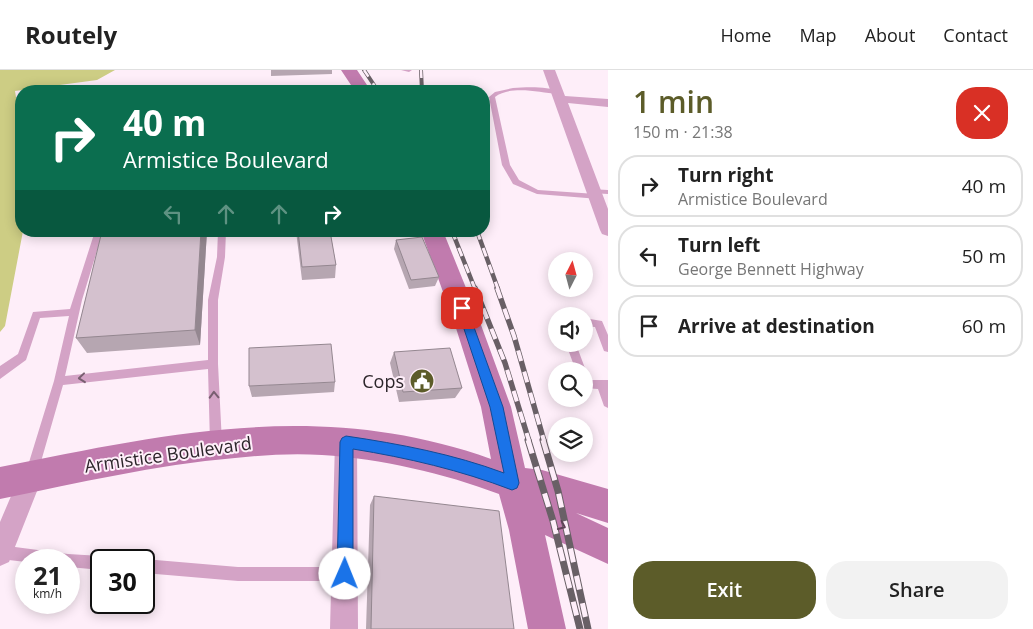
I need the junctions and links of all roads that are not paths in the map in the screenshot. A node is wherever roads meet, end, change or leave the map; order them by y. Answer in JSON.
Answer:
{"nodes":[{"id":1,"x":349,"y":70,"type":"edge"},
{"id":2,"x":404,"y":70,"type":"edge"},
{"id":3,"x":409,"y":70,"type":"edge"},
{"id":4,"x":549,"y":70,"type":"edge"},
{"id":5,"x":360,"y":85,"type":"edge"},
{"id":6,"x":558,"y":96,"type":"junction"},
{"id":7,"x":608,"y":103,"type":"edge"},
{"id":8,"x":599,"y":193,"type":"edge"},
{"id":9,"x":608,"y":230,"type":"edge"},
{"id":10,"x":96,"y":237,"type":"edge"},
{"id":11,"x":222,"y":237,"type":"edge"},
{"id":12,"x":434,"y":237,"type":"edge"},
{"id":13,"x":74,"y":312,"type":"junction"},
{"id":14,"x":593,"y":323,"type":"edge"},
{"id":15,"x":608,"y":348,"type":"edge"},
{"id":16,"x":213,"y":364,"type":"junction"},
{"id":17,"x":0,"y":374,"type":"edge"},
{"id":18,"x":59,"y":381,"type":"junction"},
{"id":19,"x":605,"y":385,"type":"edge"},
{"id":20,"x":608,"y":403,"type":"edge"},
{"id":21,"x":346,"y":442,"type":"junction"},
{"id":22,"x":216,"y":444,"type":"junction"},
{"id":23,"x":31,"y":476,"type":"junction"},
{"id":24,"x":0,"y":483,"type":"edge"},
{"id":25,"x":512,"y":483,"type":"junction"},
{"id":26,"x":608,"y":506,"type":"edge"},
{"id":27,"x":608,"y":546,"type":"edge"},
{"id":28,"x":0,"y":552,"type":"edge"},
{"id":29,"x":15,"y":554,"type":"edge"},
{"id":30,"x":155,"y":567,"type":"edge"},
{"id":31,"x":345,"y":574,"type":"junction"},
{"id":32,"x":344,"y":629,"type":"edge"},
{"id":33,"x":547,"y":629,"type":"edge"}],
"edges":[{"from":1,"to":5,"type":"main road"},
{"from":2,"to":3,"type":"lane"},
{"from":4,"to":6,"type":"street"},
{"from":6,"to":7,"type":"street"},
{"from":6,"to":8,"type":"street"},
{"from":6,"to":8,"type":"lane"},
{"from":8,"to":9,"type":"street"},
{"from":10,"to":13,"type":"lane"},
{"from":11,"to":16,"type":"lane"},
{"from":12,"to":25,"type":"main road"},
{"from":13,"to":17,"type":"lane"},
{"from":13,"to":18,"type":"lane"},
{"from":14,"to":15,"type":"lane"},
{"from":16,"to":18,"type":"lane","one_way":true},
{"from":22,"to":16,"type":"lane","one_way":true},
{"from":18,"to":23,"type":"lane"},
{"from":19,"to":20,"type":"lane"},
{"from":21,"to":22,"type":"main road","name":"Armistice Boulevard"},
{"from":21,"to":25,"type":"main road","name":"Armistice Boulevard"},
{"from":21,"to":31,"type":"street"},
{"from":22,"to":23,"type":"main road","name":"Armistice Boulevard"},
{"from":23,"to":24,"type":"main road","name":"Armistice Boulevard"},
{"from":23,"to":28,"type":"street"},
{"from":25,"to":26,"type":"main road","name":"Armistice Boulevard"},
{"from":25,"to":27,"type":"main road","name":"Armistice Boulevard","one_way":true},
{"from":25,"to":33,"type":"main road"},
{"from":28,"to":29,"type":"lane"},
{"from":30,"to":31,"type":"lane"},
{"from":31,"to":32,"type":"street"}]}
